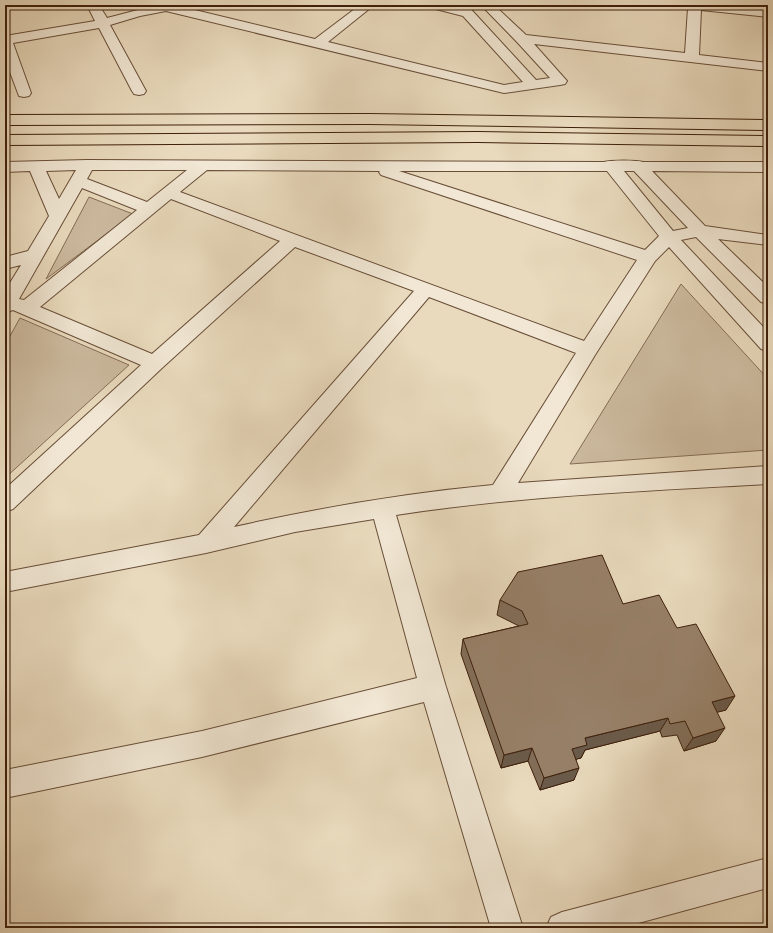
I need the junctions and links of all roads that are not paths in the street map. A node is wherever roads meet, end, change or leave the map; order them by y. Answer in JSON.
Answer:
{"nodes":[{"id":1,"x":93,"y":5,"type":"edge"},
{"id":2,"x":368,"y":5,"type":"edge"},
{"id":3,"x":437,"y":5,"type":"edge"},
{"id":4,"x":487,"y":5,"type":"edge"},
{"id":5,"x":693,"y":5,"type":"edge"},
{"id":6,"x":166,"y":6,"type":"edge"},
{"id":7,"x":464,"y":9,"type":"edge"},
{"id":8,"x":768,"y":13,"type":"edge"},
{"id":9,"x":101,"y":24,"type":"junction"},
{"id":10,"x":522,"y":39,"type":"junction"},
{"id":11,"x":5,"y":40,"type":"edge"},
{"id":12,"x":318,"y":44,"type":"junction"},
{"id":13,"x":692,"y":58,"type":"junction"},
{"id":14,"x":768,"y":67,"type":"edge"},
{"id":15,"x":533,"y":86,"type":"junction"},
{"id":16,"x":139,"y":91,"type":"dead end"},
{"id":17,"x":24,"y":93,"type":"dead end"},
{"id":18,"x":5,"y":120,"type":"edge"},
{"id":19,"x":768,"y":124,"type":"edge"},
{"id":20,"x":5,"y":140,"type":"edge"},
{"id":21,"x":768,"y":141,"type":"edge"},
{"id":22,"x":87,"y":165,"type":"junction"},
{"id":23,"x":203,"y":165,"type":"junction"},
{"id":24,"x":610,"y":165,"type":"junction"},
{"id":25,"x":637,"y":165,"type":"junction"},
{"id":26,"x":36,"y":166,"type":"junction"},
{"id":27,"x":369,"y":166,"type":"junction"},
{"id":28,"x":5,"y":167,"type":"edge"},
{"id":29,"x":768,"y":167,"type":"edge"},
{"id":30,"x":79,"y":181,"type":"junction"},
{"id":31,"x":169,"y":193,"type":"junction"},
{"id":32,"x":149,"y":209,"type":"junction"},
{"id":33,"x":58,"y":217,"type":"junction"},
{"id":34,"x":700,"y":231,"type":"junction"},
{"id":35,"x":669,"y":237,"type":"junction"},
{"id":36,"x":292,"y":240,"type":"junction"},
{"id":37,"x":768,"y":240,"type":"edge"},
{"id":38,"x":35,"y":255,"type":"junction"},
{"id":39,"x":648,"y":257,"type":"junction"},
{"id":40,"x":5,"y":262,"type":"edge"},
{"id":41,"x":425,"y":290,"type":"junction"},
{"id":42,"x":768,"y":298,"type":"edge"},
{"id":43,"x":7,"y":304,"type":"edge"},
{"id":44,"x":27,"y":308,"type":"junction"},
{"id":45,"x":768,"y":344,"type":"edge"},
{"id":46,"x":588,"y":350,"type":"junction"},
{"id":47,"x":155,"y":363,"type":"junction"},
{"id":48,"x":768,"y":475,"type":"edge"},
{"id":49,"x":500,"y":493,"type":"junction"},
{"id":50,"x":5,"y":503,"type":"edge"},
{"id":51,"x":382,"y":508,"type":"junction"},
{"id":52,"x":206,"y":543,"type":"junction"},
{"id":53,"x":5,"y":582,"type":"edge"},
{"id":54,"x":433,"y":687,"type":"junction"},
{"id":55,"x":5,"y":784,"type":"edge"},
{"id":56,"x":768,"y":873,"type":"edge"},
{"id":57,"x":572,"y":927,"type":"edge"},
{"id":58,"x":508,"y":928,"type":"edge"}],
"edges":[{"from":1,"to":9,"type":"street"},
{"from":2,"to":12,"type":"street"},
{"from":3,"to":7,"type":"street"},
{"from":4,"to":10,"type":"street"},
{"from":5,"to":8,"type":"street"},
{"from":5,"to":13,"type":"street"},
{"from":6,"to":9,"type":"street"},
{"from":6,"to":12,"type":"street"},
{"from":7,"to":15,"type":"street"},
{"from":9,"to":11,"type":"street"},
{"from":9,"to":16,"type":"street"},
{"from":10,"to":13,"type":"street"},
{"from":10,"to":15,"type":"street"},
{"from":11,"to":17,"type":"street"},
{"from":12,"to":15,"type":"street"},
{"from":13,"to":14,"type":"street"},
{"from":18,"to":19,"type":"main road"},
{"from":20,"to":21,"type":"main road"},
{"from":22,"to":23,"type":"street"},
{"from":22,"to":26,"type":"street"},
{"from":22,"to":30,"type":"street"},
{"from":23,"to":27,"type":"street"},
{"from":23,"to":31,"type":"street"},
{"from":24,"to":25,"type":"street"},
{"from":24,"to":27,"type":"street"},
{"from":24,"to":35,"type":"street"},
{"from":25,"to":29,"type":"street"},
{"from":25,"to":34,"type":"street"},
{"from":26,"to":28,"type":"street"},
{"from":26,"to":33,"type":"street"},
{"from":27,"to":39,"type":"street"},
{"from":30,"to":32,"type":"street"},
{"from":30,"to":33,"type":"street"},
{"from":31,"to":32,"type":"street"},
{"from":31,"to":36,"type":"street"},
{"from":32,"to":44,"type":"street"},
{"from":33,"to":38,"type":"street"},
{"from":34,"to":35,"type":"street"},
{"from":34,"to":37,"type":"street"},
{"from":34,"to":42,"type":"street"},
{"from":35,"to":39,"type":"street"},
{"from":35,"to":45,"type":"street"},
{"from":36,"to":41,"type":"street"},
{"from":36,"to":47,"type":"street"},
{"from":38,"to":40,"type":"street"},
{"from":38,"to":43,"type":"street"},
{"from":39,"to":46,"type":"street"},
{"from":41,"to":46,"type":"street"},
{"from":41,"to":52,"type":"street"},
{"from":43,"to":44,"type":"street"},
{"from":44,"to":47,"type":"street"},
{"from":46,"to":49,"type":"street"},
{"from":47,"to":50,"type":"street"},
{"from":48,"to":49,"type":"street"},
{"from":49,"to":51,"type":"street"},
{"from":51,"to":52,"type":"street"},
{"from":51,"to":54,"type":"street"},
{"from":52,"to":53,"type":"street"},
{"from":54,"to":55,"type":"street"},
{"from":54,"to":58,"type":"street"},
{"from":56,"to":57,"type":"street"}]}
